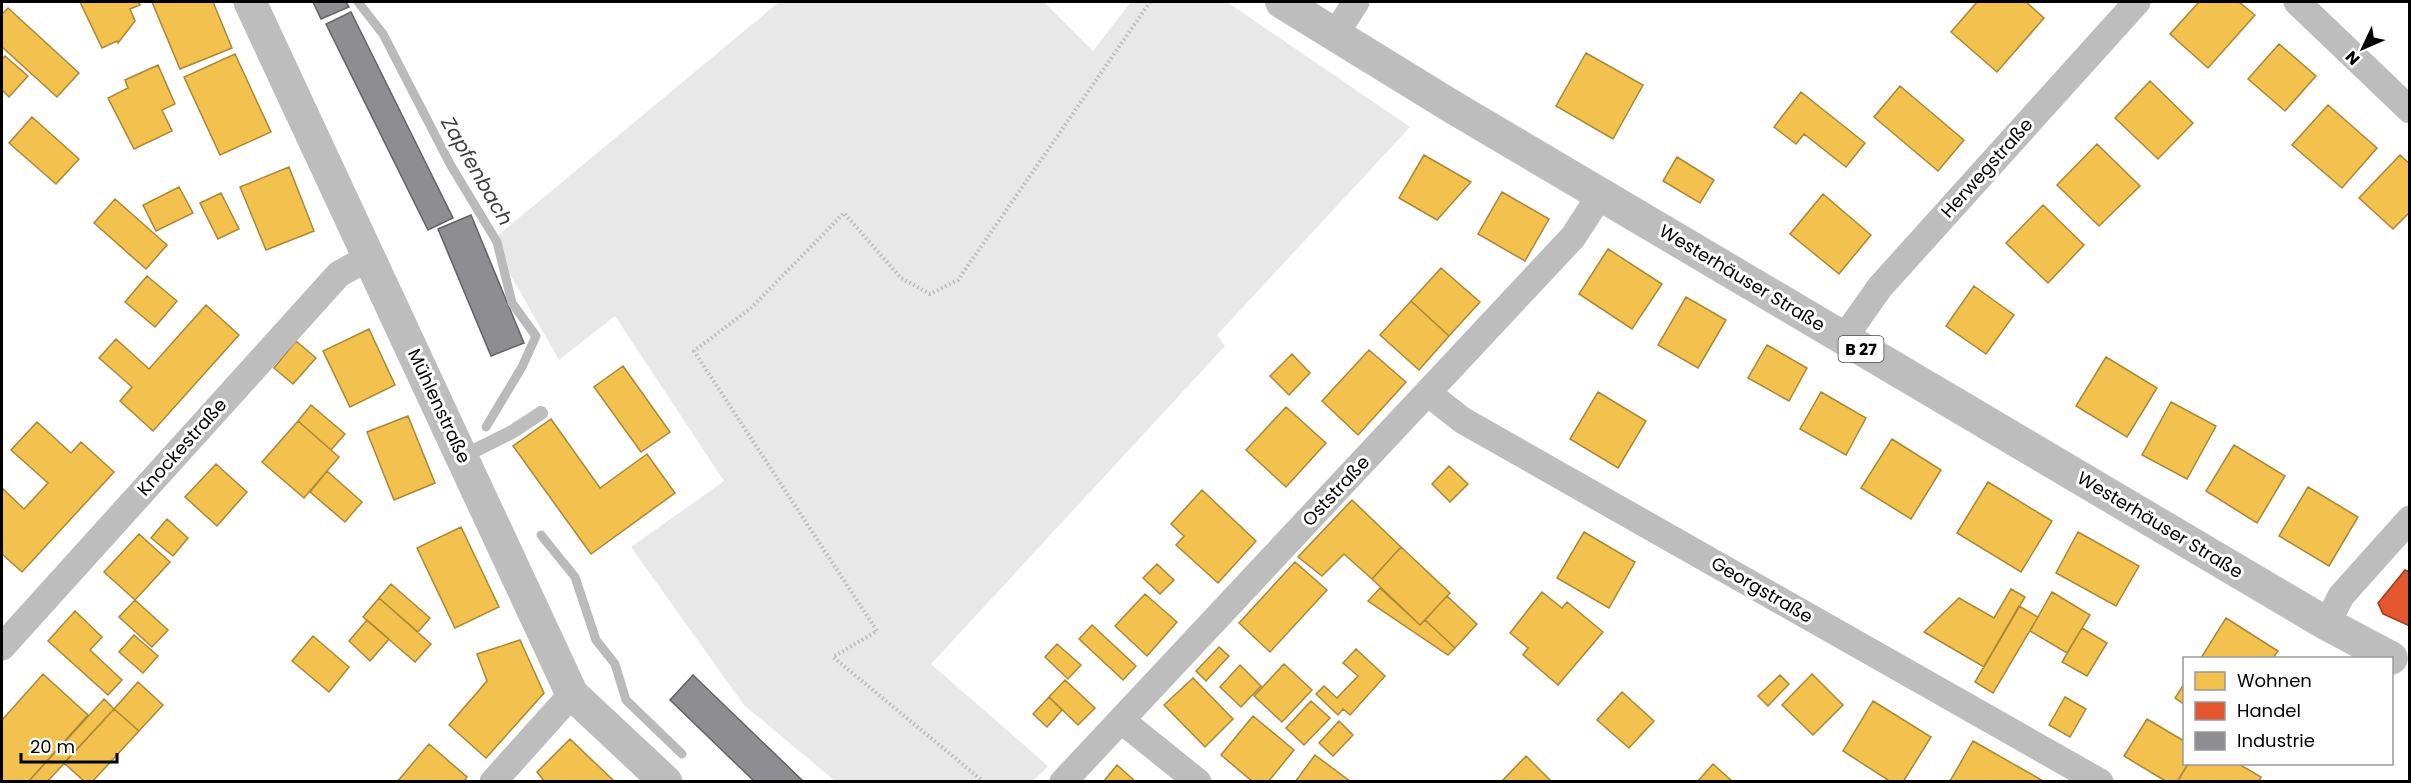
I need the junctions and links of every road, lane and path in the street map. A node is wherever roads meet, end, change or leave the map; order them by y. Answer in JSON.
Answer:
{"nodes":[{"id":1,"x":250,"y":2,"type":"edge"},
{"id":2,"x":1150,"y":2,"type":"edge"},
{"id":3,"x":1282,"y":2,"type":"edge"},
{"id":4,"x":1356,"y":2,"type":"edge"},
{"id":5,"x":2137,"y":2,"type":"edge"},
{"id":6,"x":2297,"y":2,"type":"edge"},
{"id":7,"x":1334,"y":36,"type":"junction"},
{"id":8,"x":2409,"y":110,"type":"edge"},
{"id":9,"x":1601,"y":194,"type":"junction"},
{"id":10,"x":370,"y":257,"type":"junction"},
{"id":11,"x":1844,"y":338,"type":"junction"},
{"id":12,"x":1428,"y":393,"type":"junction"},
{"id":13,"x":541,"y":413,"type":"dead end"},
{"id":14,"x":462,"y":457,"type":"junction"},
{"id":15,"x":2409,"y":519,"type":"edge"},
{"id":16,"x":2327,"y":624,"type":"junction"},
{"id":17,"x":2,"y":647,"type":"edge"},
{"id":18,"x":2389,"y":657,"type":"edge"},
{"id":19,"x":2393,"y":659,"type":"edge"},
{"id":20,"x":2409,"y":668,"type":"edge"},
{"id":21,"x":572,"y":694,"type":"junction"},
{"id":22,"x":1121,"y":720,"type":"junction"},
{"id":23,"x":493,"y":782,"type":"edge"},
{"id":24,"x":666,"y":782,"type":"edge"},
{"id":25,"x":984,"y":782,"type":"edge"},
{"id":26,"x":1063,"y":782,"type":"edge"},
{"id":27,"x":1198,"y":782,"type":"edge"},
{"id":28,"x":2100,"y":782,"type":"edge"}],
"edges":[{"from":1,"to":10,"type":"main road","name":"Mühlenstraße"},
{"from":2,"to":25,"type":"path"},
{"from":3,"to":7,"type":"main road","name":"Westerhäuser Straße","number":"B 27"},
{"from":4,"to":7,"type":"street"},
{"from":5,"to":11,"type":"street","name":"Herwegstraße"},
{"from":6,"to":8,"type":"street"},
{"from":7,"to":9,"type":"main road","name":"Westerhäuser Straße","number":"B 27"},
{"from":9,"to":11,"type":"main road","name":"Westerhäuser Straße","number":"B 27"},
{"from":9,"to":12,"type":"street","name":"Oststraße"},
{"from":10,"to":14,"type":"main road","name":"Mühlenstraße"},
{"from":10,"to":17,"type":"street","name":"Knockestraße"},
{"from":11,"to":16,"type":"main road","name":"Westerhäuser Straße","number":"B 27"},
{"from":12,"to":22,"type":"street","name":"Oststraße"},
{"from":12,"to":28,"type":"street","name":"Georgstraße"},
{"from":13,"to":14,"type":"lane"},
{"from":14,"to":21,"type":"main road","name":"Mühlenstraße"},
{"from":15,"to":16,"type":"street"},
{"from":16,"to":18,"type":"main road","name":"Westerhäuser Straße","number":"B 27"},
{"from":19,"to":20,"type":"main road","name":"Westerhäuser Straße","number":"B 27"},
{"from":21,"to":23,"type":"street"},
{"from":21,"to":24,"type":"main road","name":"Mühlenstraße"},
{"from":22,"to":26,"type":"street","name":"Oststraße"},
{"from":22,"to":27,"type":"street"}]}
